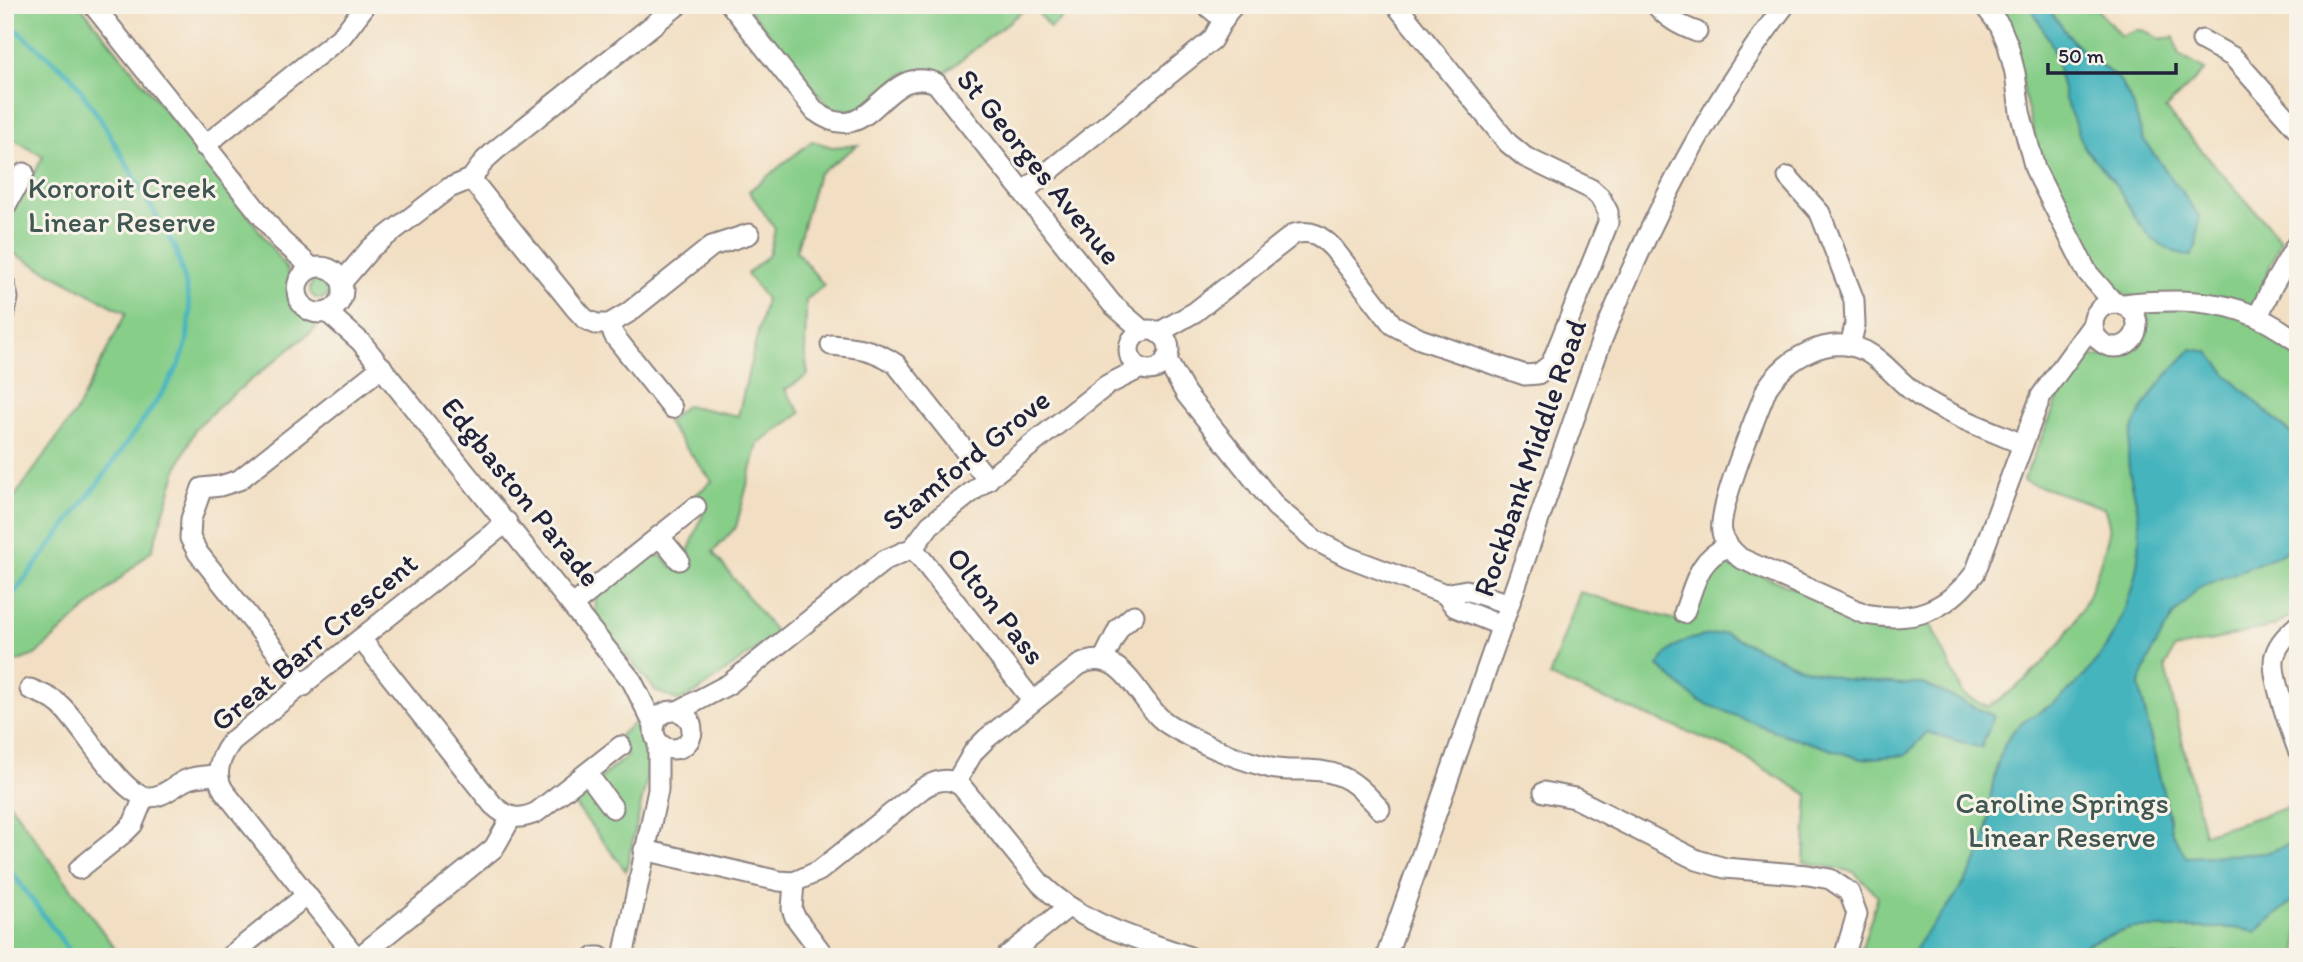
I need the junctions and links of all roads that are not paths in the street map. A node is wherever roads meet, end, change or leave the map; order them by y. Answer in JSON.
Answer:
{"nodes":[{"id":1,"x":93,"y":5,"type":"edge"},
{"id":2,"x":678,"y":5,"type":"edge"},
{"id":3,"x":732,"y":5,"type":"edge"},
{"id":4,"x":1206,"y":5,"type":"edge"},
{"id":5,"x":1396,"y":5,"type":"edge"},
{"id":6,"x":1656,"y":5,"type":"edge"},
{"id":7,"x":1785,"y":5,"type":"edge"},
{"id":8,"x":1984,"y":5,"type":"edge"},
{"id":9,"x":365,"y":7,"type":"edge"},
{"id":10,"x":1229,"y":13,"type":"edge"},
{"id":11,"x":1697,"y":32,"type":"dead end"},
{"id":12,"x":2202,"y":40,"type":"dead end"},
{"id":13,"x":2298,"y":130,"type":"edge"},
{"id":14,"x":204,"y":146,"type":"junction"},
{"id":15,"x":24,"y":173,"type":"dead end"},
{"id":16,"x":1788,"y":177,"type":"dead end"},
{"id":17,"x":471,"y":179,"type":"junction"},
{"id":18,"x":1023,"y":192,"type":"junction"},
{"id":19,"x":5,"y":206,"type":"edge"},
{"id":20,"x":749,"y":234,"type":"dead end"},
{"id":21,"x":2298,"y":242,"type":"edge"},
{"id":22,"x":2087,"y":272,"type":"junction"},
{"id":23,"x":325,"y":279,"type":"junction"},
{"id":24,"x":5,"y":285,"type":"edge"},
{"id":25,"x":2176,"y":301,"type":"junction"},
{"id":26,"x":2119,"y":304,"type":"junction"},
{"id":27,"x":5,"y":312,"type":"edge"},
{"id":28,"x":327,"y":312,"type":"junction"},
{"id":29,"x":2258,"y":316,"type":"junction"},
{"id":30,"x":2095,"y":319,"type":"junction"},
{"id":31,"x":609,"y":324,"type":"junction"},
{"id":32,"x":2137,"y":327,"type":"junction"},
{"id":33,"x":361,"y":342,"type":"junction"},
{"id":34,"x":2298,"y":342,"type":"edge"},
{"id":35,"x":831,"y":345,"type":"dead end"},
{"id":36,"x":1850,"y":346,"type":"junction"},
{"id":37,"x":2109,"y":346,"type":"junction"},
{"id":38,"x":1149,"y":350,"type":"junction"},
{"id":39,"x":382,"y":367,"type":"junction"},
{"id":40,"x":2061,"y":368,"type":"junction"},
{"id":41,"x":672,"y":408,"type":"dead end"},
{"id":42,"x":2022,"y":444,"type":"junction"},
{"id":43,"x":988,"y":480,"type":"junction"},
{"id":44,"x":696,"y":507,"type":"dead end"},
{"id":45,"x":507,"y":522,"type":"junction"},
{"id":46,"x":659,"y":536,"type":"junction"},
{"id":47,"x":1728,"y":546,"type":"junction"},
{"id":48,"x":913,"y":548,"type":"junction"},
{"id":49,"x":679,"y":561,"type":"dead end"},
{"id":50,"x":1445,"y":594,"type":"junction"},
{"id":51,"x":1509,"y":604,"type":"junction"},
{"id":52,"x":573,"y":606,"type":"junction"},
{"id":53,"x":1684,"y":613,"type":"dead end"},
{"id":54,"x":1134,"y":615,"type":"dead end"},
{"id":55,"x":2298,"y":625,"type":"edge"},
{"id":56,"x":1502,"y":626,"type":"junction"},
{"id":57,"x":361,"y":639,"type":"junction"},
{"id":58,"x":1104,"y":660,"type":"junction"},
{"id":59,"x":632,"y":681,"type":"junction"},
{"id":60,"x":729,"y":684,"type":"junction"},
{"id":61,"x":304,"y":686,"type":"junction"},
{"id":62,"x":30,"y":689,"type":"dead end"},
{"id":63,"x":1033,"y":701,"type":"junction"},
{"id":64,"x":674,"y":711,"type":"junction"},
{"id":65,"x":692,"y":727,"type":"junction"},
{"id":66,"x":656,"y":734,"type":"junction"},
{"id":67,"x":621,"y":746,"type":"dead end"},
{"id":68,"x":679,"y":748,"type":"junction"},
{"id":69,"x":2298,"y":750,"type":"edge"},
{"id":70,"x":587,"y":774,"type":"junction"},
{"id":71,"x":218,"y":775,"type":"junction"},
{"id":72,"x":956,"y":782,"type":"junction"},
{"id":73,"x":658,"y":790,"type":"junction"},
{"id":74,"x":1544,"y":792,"type":"dead end"},
{"id":75,"x":144,"y":797,"type":"junction"},
{"id":76,"x":613,"y":808,"type":"dead end"},
{"id":77,"x":1380,"y":809,"type":"dead end"},
{"id":78,"x":511,"y":818,"type":"junction"},
{"id":79,"x":644,"y":850,"type":"junction"},
{"id":80,"x":79,"y":870,"type":"dead end"},
{"id":81,"x":794,"y":882,"type":"junction"},
{"id":82,"x":307,"y":895,"type":"junction"},
{"id":83,"x":1068,"y":907,"type":"junction"},
{"id":84,"x":229,"y":957,"type":"edge"},
{"id":85,"x":358,"y":957,"type":"edge"},
{"id":86,"x":623,"y":957,"type":"edge"},
{"id":87,"x":825,"y":957,"type":"edge"},
{"id":88,"x":1006,"y":957,"type":"edge"},
{"id":89,"x":1190,"y":957,"type":"edge"},
{"id":90,"x":1386,"y":957,"type":"edge"},
{"id":91,"x":1844,"y":957,"type":"edge"}],
"edges":[{"from":1,"to":14,"type":"street","name":"Edgbaston Parade"},
{"from":2,"to":17,"type":"street"},
{"from":3,"to":18,"type":"street","name":"St Georges Avenue"},
{"from":4,"to":10,"type":"street"},
{"from":5,"to":38,"type":"street","name":"Stamford Grove"},
{"from":6,"to":11,"type":"street"},
{"from":7,"to":51,"type":"street","name":"Rockbank Middle Road"},
{"from":8,"to":22,"type":"street"},
{"from":9,"to":14,"type":"street"},
{"from":10,"to":18,"type":"street"},
{"from":12,"to":13,"type":"street"},
{"from":14,"to":23,"type":"street","name":"Edgbaston Parade"},
{"from":15,"to":19,"type":"street"},
{"from":16,"to":36,"type":"street"},
{"from":17,"to":23,"type":"street"},
{"from":17,"to":31,"type":"street"},
{"from":18,"to":38,"type":"street","name":"St Georges Avenue"},
{"from":20,"to":31,"type":"street"},
{"from":21,"to":29,"type":"street"},
{"from":22,"to":26,"type":"street"},
{"from":22,"to":30,"type":"street"},
{"from":23,"to":28,"type":"street"},
{"from":23,"to":28,"type":"street","name":"Edgbaston Parade"},
{"from":23,"to":33,"type":"street","name":"Edgbaston Parade"},
{"from":24,"to":27,"type":"street"},
{"from":25,"to":26,"type":"street"},
{"from":25,"to":29,"type":"street"},
{"from":25,"to":32,"type":"street"},
{"from":26,"to":30,"type":"street"},
{"from":26,"to":32,"type":"street"},
{"from":28,"to":33,"type":"street","name":"Edgbaston Parade"},
{"from":29,"to":34,"type":"street"},
{"from":30,"to":37,"type":"street"},
{"from":30,"to":40,"type":"street"},
{"from":31,"to":41,"type":"street"},
{"from":32,"to":37,"type":"street"},
{"from":33,"to":39,"type":"street","name":"Edgbaston Parade"},
{"from":35,"to":43,"type":"street"},
{"from":36,"to":42,"type":"street"},
{"from":36,"to":47,"type":"street"},
{"from":37,"to":40,"type":"street"},
{"from":38,"to":43,"type":"street","name":"Stamford Grove"},
{"from":38,"to":50,"type":"street","name":"St Georges Avenue"},
{"from":39,"to":45,"type":"street","name":"Edgbaston Parade"},
{"from":39,"to":61,"type":"street"},
{"from":40,"to":42,"type":"street"},
{"from":42,"to":47,"type":"street"},
{"from":43,"to":48,"type":"street","name":"Stamford Grove"},
{"from":44,"to":46,"type":"street"},
{"from":45,"to":52,"type":"street","name":"Edgbaston Parade"},
{"from":45,"to":57,"type":"street","name":"Great Barr Crescent"},
{"from":46,"to":49,"type":"street"},
{"from":46,"to":52,"type":"street"},
{"from":47,"to":53,"type":"street"},
{"from":48,"to":60,"type":"street","name":"Stamford Grove"},
{"from":48,"to":63,"type":"street","name":"Olton Pass"},
{"from":50,"to":51,"type":"street","name":"St Georges Avenue"},
{"from":50,"to":56,"type":"street","name":"St Georges Avenue"},
{"from":51,"to":56,"type":"street","name":"Rockbank Middle Road"},
{"from":52,"to":59,"type":"street","name":"Edgbaston Parade"},
{"from":54,"to":58,"type":"street"},
{"from":55,"to":69,"type":"street"},
{"from":56,"to":90,"type":"street","name":"Rockbank Middle Road"},
{"from":57,"to":61,"type":"street","name":"Great Barr Crescent"},
{"from":57,"to":78,"type":"street"},
{"from":58,"to":63,"type":"street"},
{"from":58,"to":77,"type":"street"},
{"from":59,"to":64,"type":"street","name":"Edgbaston Parade"},
{"from":59,"to":66,"type":"street","name":"Edgbaston Parade"},
{"from":60,"to":64,"type":"street","name":"Stamford Grove"},
{"from":60,"to":65,"type":"street","name":"Stamford Grove"},
{"from":61,"to":71,"type":"street","name":"Great Barr Crescent"},
{"from":62,"to":75,"type":"street"},
{"from":63,"to":72,"type":"street"},
{"from":64,"to":65,"type":"street"},
{"from":64,"to":66,"type":"street"},
{"from":65,"to":68,"type":"street"},
{"from":66,"to":68,"type":"street"},
{"from":66,"to":73,"type":"street","name":"Edgbaston Parade"},
{"from":67,"to":70,"type":"street"},
{"from":68,"to":73,"type":"street","name":"Edgbaston Parade"},
{"from":70,"to":76,"type":"street"},
{"from":70,"to":78,"type":"street"},
{"from":71,"to":75,"type":"street"},
{"from":71,"to":82,"type":"street","name":"Great Barr Crescent"},
{"from":72,"to":81,"type":"street"},
{"from":72,"to":83,"type":"street"},
{"from":73,"to":79,"type":"street","name":"Edgbaston Parade"},
{"from":74,"to":91,"type":"street"},
{"from":75,"to":80,"type":"street"},
{"from":78,"to":85,"type":"street"},
{"from":79,"to":81,"type":"street"},
{"from":79,"to":86,"type":"street","name":"Edgbaston Parade"},
{"from":81,"to":87,"type":"street"},
{"from":82,"to":84,"type":"street"},
{"from":82,"to":85,"type":"street","name":"Great Barr Crescent"},
{"from":83,"to":88,"type":"street"},
{"from":83,"to":89,"type":"street"}]}
